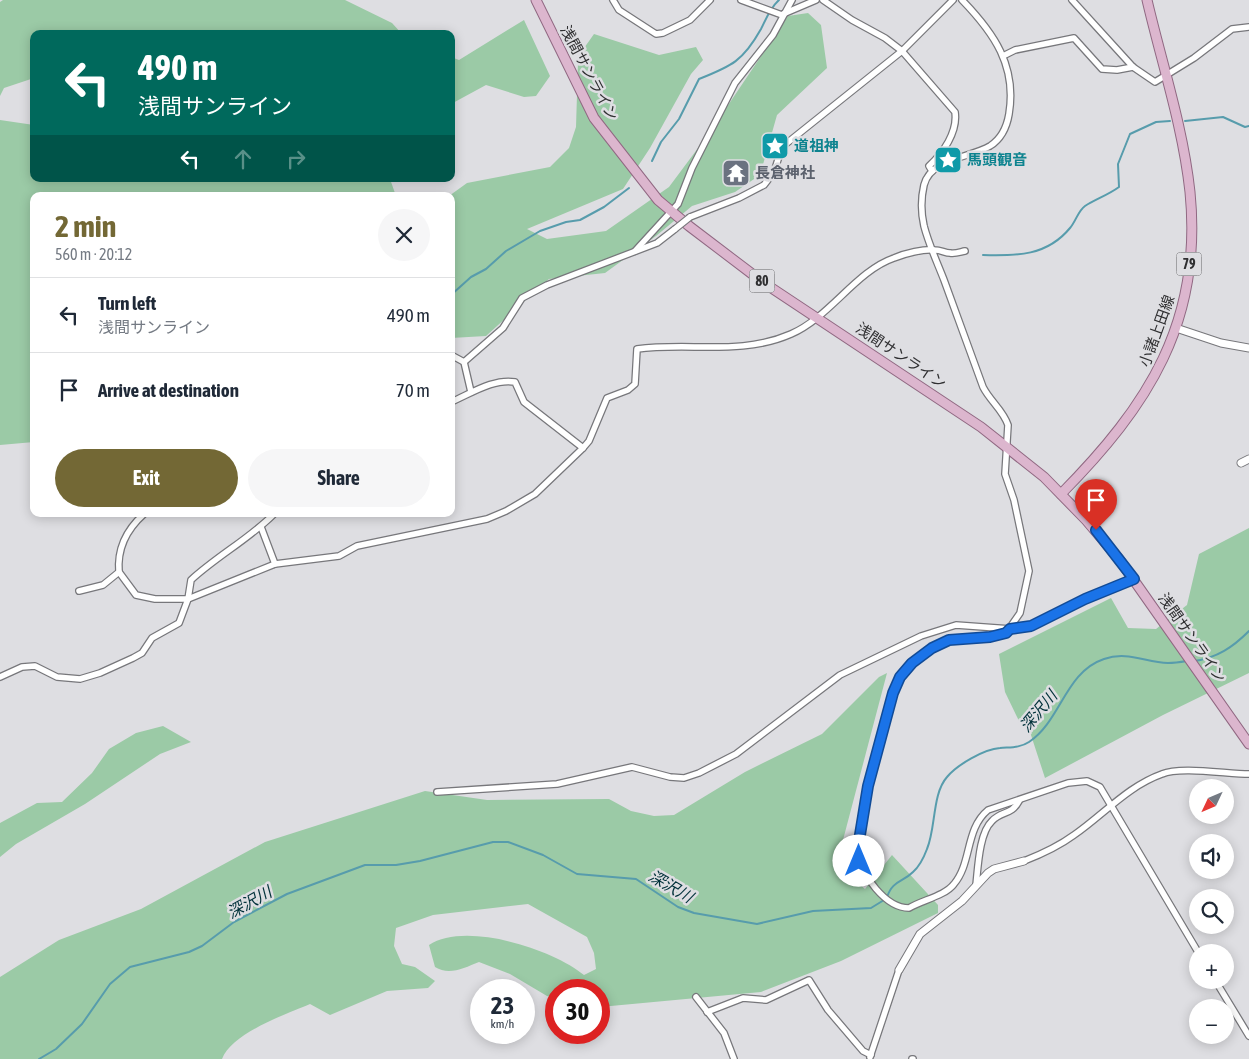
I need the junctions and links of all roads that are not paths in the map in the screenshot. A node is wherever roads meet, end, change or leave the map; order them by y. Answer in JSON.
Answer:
{"nodes":[{"id":1,"x":536,"y":0,"type":"edge"},
{"id":2,"x":613,"y":0,"type":"edge"},
{"id":3,"x":710,"y":0,"type":"edge"},
{"id":4,"x":741,"y":0,"type":"edge"},
{"id":5,"x":792,"y":0,"type":"edge"},
{"id":6,"x":816,"y":0,"type":"edge"},
{"id":7,"x":823,"y":0,"type":"edge"},
{"id":8,"x":953,"y":0,"type":"edge"},
{"id":9,"x":962,"y":0,"type":"edge"},
{"id":10,"x":1072,"y":0,"type":"edge"},
{"id":11,"x":1147,"y":0,"type":"edge"},
{"id":12,"x":782,"y":15,"type":"junction"},
{"id":13,"x":1249,"y":27,"type":"edge"},
{"id":14,"x":902,"y":51,"type":"junction"},
{"id":15,"x":1003,"y":56,"type":"junction"},
{"id":16,"x":1132,"y":67,"type":"junction"},
{"id":17,"x":1166,"y":76,"type":"junction"},
{"id":18,"x":932,"y":171,"type":"junction"},
{"id":19,"x":672,"y":213,"type":"junction"},
{"id":20,"x":932,"y":250,"type":"junction"},
{"id":21,"x":636,"y":251,"type":"junction"},
{"id":22,"x":965,"y":251,"type":"dead end"},
{"id":23,"x":818,"y":317,"type":"junction"},
{"id":24,"x":1176,"y":328,"type":"junction"},
{"id":25,"x":1249,"y":348,"type":"edge"},
{"id":26,"x":455,"y":357,"type":"edge"},
{"id":27,"x":464,"y":362,"type":"junction"},
{"id":28,"x":472,"y":392,"type":"junction"},
{"id":29,"x":455,"y":400,"type":"edge"},
{"id":30,"x":1007,"y":446,"type":"junction"},
{"id":31,"x":583,"y":448,"type":"junction"},
{"id":32,"x":1249,"y":459,"type":"edge"},
{"id":33,"x":1240,"y":462,"type":"dead end"},
{"id":34,"x":1061,"y":494,"type":"junction"},
{"id":35,"x":142,"y":517,"type":"edge"},
{"id":36,"x":271,"y":517,"type":"edge"},
{"id":37,"x":260,"y":527,"type":"junction"},
{"id":38,"x":275,"y":564,"type":"junction"},
{"id":39,"x":118,"y":572,"type":"junction"},
{"id":40,"x":1134,"y":579,"type":"junction"},
{"id":41,"x":79,"y":591,"type":"dead end"},
{"id":42,"x":188,"y":599,"type":"junction"},
{"id":43,"x":1010,"y":629,"type":"junction"},
{"id":44,"x":0,"y":677,"type":"edge"},
{"id":45,"x":1249,"y":744,"type":"edge"},
{"id":46,"x":1249,"y":774,"type":"edge"},
{"id":47,"x":437,"y":792,"type":"dead end"},
{"id":48,"x":1019,"y":801,"type":"junction"},
{"id":49,"x":1110,"y":805,"type":"junction"},
{"id":50,"x":1024,"y":860,"type":"joint"},
{"id":51,"x":976,"y":885,"type":"junction"},
{"id":52,"x":1193,"y":944,"type":"edge"},
{"id":53,"x":899,"y":970,"type":"joint"},
{"id":54,"x":1220,"y":989,"type":"edge"},
{"id":55,"x":696,"y":997,"type":"dead end"},
{"id":56,"x":707,"y":1012,"type":"junction"},
{"id":57,"x":1249,"y":1036,"type":"edge"},
{"id":58,"x":870,"y":1057,"type":"edge"},
{"id":59,"x":734,"y":1059,"type":"edge"}],
"edges":[{"from":1,"to":19,"type":"main road","name":"浅間サンライン","number":"80"},
{"from":2,"to":3,"type":"street"},
{"from":4,"to":12,"type":"street"},
{"from":5,"to":12,"type":"street"},
{"from":6,"to":12,"type":"street"},
{"from":7,"to":14,"type":"street"},
{"from":8,"to":14,"type":"street"},
{"from":9,"to":15,"type":"street"},
{"from":10,"to":16,"type":"street"},
{"from":11,"to":17,"type":"main road","name":"小諸上田線","number":"79"},
{"from":12,"to":19,"type":"street"},
{"from":13,"to":17,"type":"street"},
{"from":14,"to":18,"type":"street"},
{"from":14,"to":21,"type":"street","bridge":true},
{"from":15,"to":16,"type":"street"},
{"from":15,"to":18,"type":"street"},
{"from":16,"to":17,"type":"street"},
{"from":17,"to":24,"type":"main road","name":"小諸上田線","number":"79"},
{"from":18,"to":20,"type":"street"},
{"from":19,"to":21,"type":"street"},
{"from":19,"to":23,"type":"main road","name":"浅間サンライン","number":"80"},
{"from":20,"to":22,"type":"street"},
{"from":20,"to":23,"type":"street"},
{"from":20,"to":30,"type":"street"},
{"from":21,"to":27,"type":"street"},
{"from":23,"to":30,"type":"main road","name":"浅間サンライン","number":"80"},
{"from":23,"to":31,"type":"street"},
{"from":24,"to":25,"type":"street"},
{"from":24,"to":34,"type":"main road","name":"小諸上田線","number":"79"},
{"from":26,"to":27,"type":"street"},
{"from":27,"to":28,"type":"street"},
{"from":28,"to":29,"type":"street"},
{"from":28,"to":31,"type":"street"},
{"from":30,"to":34,"type":"main road","name":"浅間サンライン","number":"80"},
{"from":30,"to":43,"type":"street"},
{"from":31,"to":38,"type":"street"},
{"from":32,"to":33,"type":"street"},
{"from":34,"to":40,"type":"main road","name":"浅間サンライン"},
{"from":35,"to":39,"type":"street"},
{"from":36,"to":37,"type":"street"},
{"from":37,"to":38,"type":"street"},
{"from":37,"to":42,"type":"street"},
{"from":38,"to":42,"type":"street"},
{"from":39,"to":41,"type":"street"},
{"from":39,"to":42,"type":"street"},
{"from":40,"to":43,"type":"street"},
{"from":40,"to":45,"type":"main road","name":"浅間サンライン"},
{"from":42,"to":44,"type":"street"},
{"from":43,"to":47,"type":"street"},
{"from":43,"to":48,"type":"street"},
{"from":46,"to":49,"type":"street"},
{"from":48,"to":49,"type":"street"},
{"from":48,"to":51,"type":"street"},
{"from":49,"to":50,"type":"street"},
{"from":49,"to":52,"type":"street"},
{"from":50,"to":51,"type":"street"},
{"from":51,"to":53,"type":"street"},
{"from":53,"to":58,"type":"street"},
{"from":54,"to":57,"type":"street"},
{"from":55,"to":56,"type":"street"},
{"from":56,"to":58,"type":"street"},
{"from":56,"to":59,"type":"street"}]}
